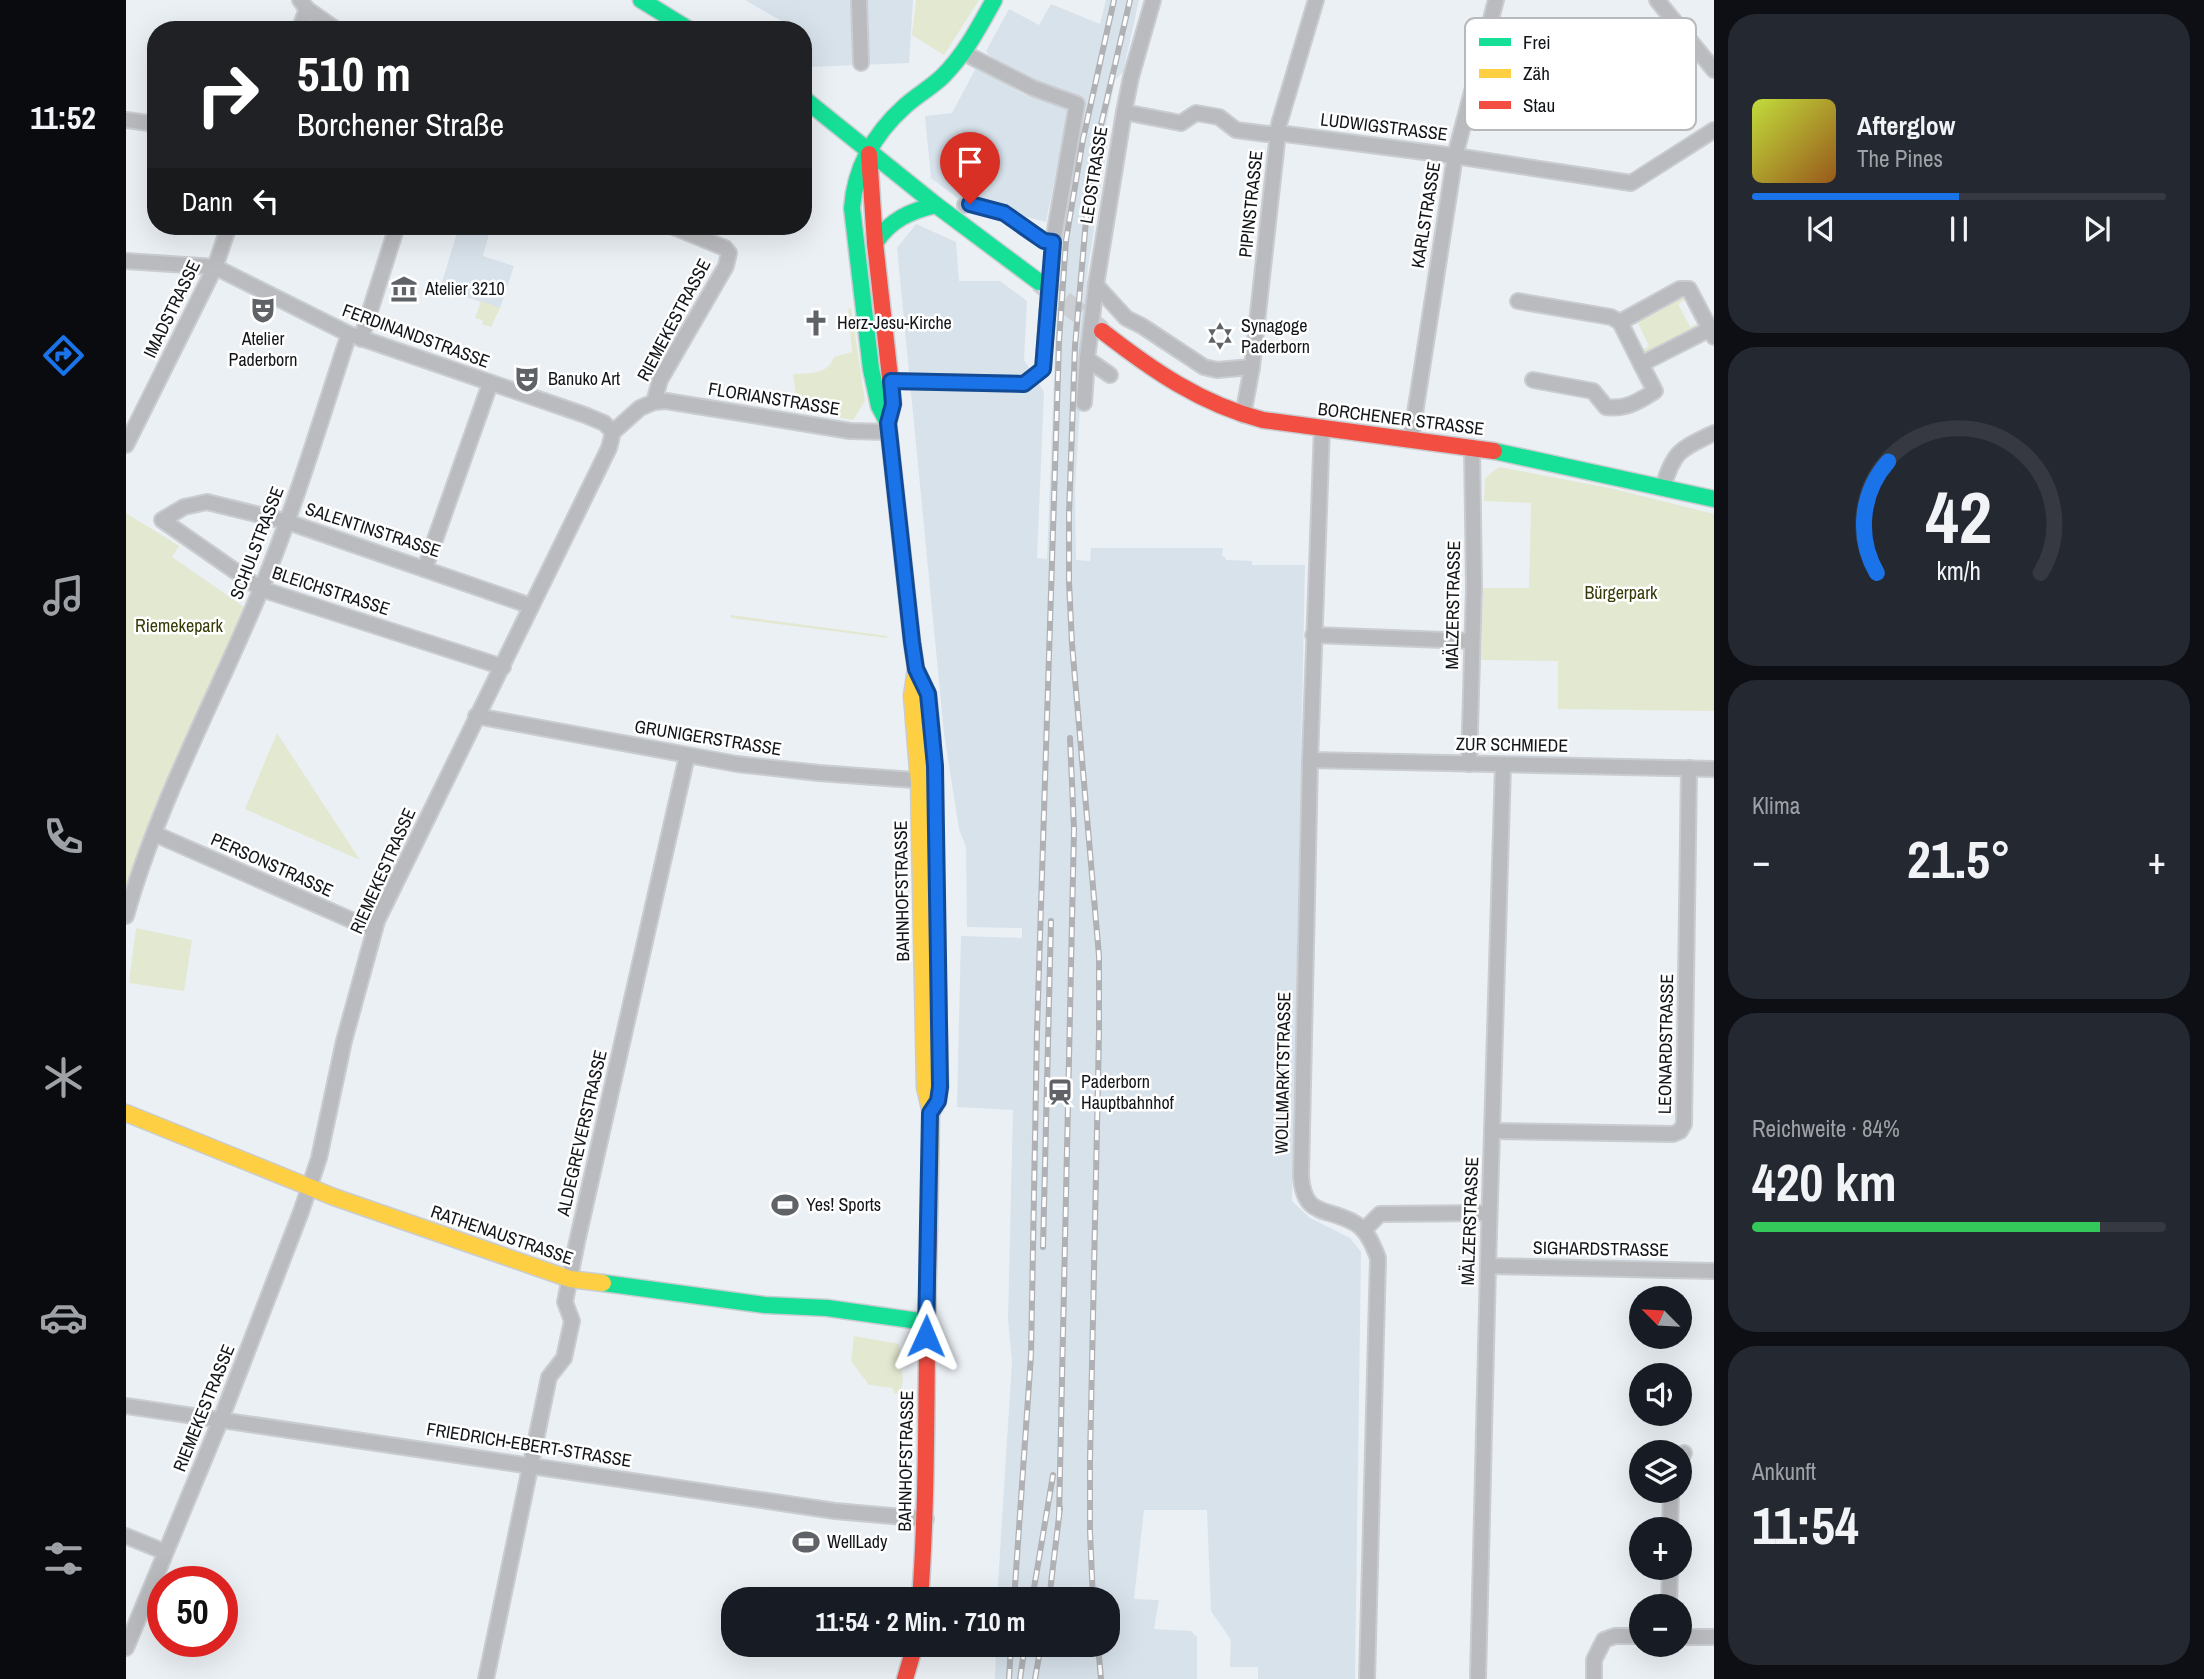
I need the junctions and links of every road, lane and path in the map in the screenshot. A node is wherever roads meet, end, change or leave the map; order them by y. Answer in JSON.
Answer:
{"nodes":[{"id":1,"x":641,"y":0,"type":"edge"},
{"id":2,"x":859,"y":0,"type":"edge"},
{"id":3,"x":994,"y":0,"type":"edge"},
{"id":4,"x":1153,"y":0,"type":"edge"},
{"id":5,"x":1316,"y":0,"type":"edge"},
{"id":6,"x":1496,"y":0,"type":"edge"},
{"id":7,"x":1657,"y":0,"type":"edge"},
{"id":8,"x":303,"y":5,"type":"edge"},
{"id":9,"x":666,"y":6,"type":"edge"},
{"id":10,"x":1491,"y":18,"type":"edge"},
{"id":11,"x":1672,"y":18,"type":"edge"},
{"id":12,"x":325,"y":21,"type":"edge"},
{"id":13,"x":681,"y":21,"type":"edge"},
{"id":14,"x":1696,"y":48,"type":"edge"},
{"id":15,"x":964,"y":53,"type":"junction"},
{"id":16,"x":861,"y":63,"type":"dead end"},
{"id":17,"x":1714,"y":70,"type":"edge"},
{"id":18,"x":812,"y":105,"type":"edge"},
{"id":19,"x":1124,"y":111,"type":"junction"},
{"id":20,"x":1465,"y":118,"type":"edge"},
{"id":21,"x":126,"y":120,"type":"edge"},
{"id":22,"x":147,"y":123,"type":"edge"},
{"id":23,"x":1714,"y":130,"type":"edge"},
{"id":24,"x":1278,"y":133,"type":"junction"},
{"id":25,"x":868,"y":150,"type":"junction"},
{"id":26,"x":1455,"y":156,"type":"junction"},
{"id":27,"x":936,"y":205,"type":"junction"},
{"id":28,"x":965,"y":205,"type":"dead end"},
{"id":29,"x":226,"y":235,"type":"edge"},
{"id":30,"x":394,"y":235,"type":"edge"},
{"id":31,"x":693,"y":235,"type":"edge"},
{"id":32,"x":1053,"y":242,"type":"junction"},
{"id":33,"x":875,"y":243,"type":"junction"},
{"id":34,"x":126,"y":261,"type":"edge"},
{"id":35,"x":215,"y":267,"type":"junction"},
{"id":36,"x":1039,"y":282,"type":"tunnel mouth"},
{"id":37,"x":1096,"y":285,"type":"junction"},
{"id":38,"x":1518,"y":301,"type":"dead end"},
{"id":39,"x":1620,"y":322,"type":"junction"},
{"id":40,"x":1102,"y":331,"type":"tunnel mouth"},
{"id":41,"x":1712,"y":333,"type":"edge"},
{"id":42,"x":355,"y":337,"type":"junction"},
{"id":43,"x":1087,"y":359,"type":"junction"},
{"id":44,"x":1641,"y":364,"type":"junction"},
{"id":45,"x":1252,"y":367,"type":"junction"},
{"id":46,"x":1110,"y":374,"type":"dead end"},
{"id":47,"x":1533,"y":380,"type":"dead end"},
{"id":48,"x":891,"y":381,"type":"junction"},
{"id":49,"x":490,"y":384,"type":"junction"},
{"id":50,"x":654,"y":402,"type":"junction"},
{"id":51,"x":1084,"y":403,"type":"dead end"},
{"id":52,"x":1243,"y":415,"type":"junction"},
{"id":53,"x":888,"y":427,"type":"junction"},
{"id":54,"x":1322,"y":428,"type":"junction"},
{"id":55,"x":613,"y":432,"type":"junction"},
{"id":56,"x":1714,"y":433,"type":"edge"},
{"id":57,"x":1411,"y":439,"type":"junction"},
{"id":58,"x":126,"y":445,"type":"edge"},
{"id":59,"x":1472,"y":447,"type":"junction"},
{"id":60,"x":1663,"y":487,"type":"junction"},
{"id":61,"x":1714,"y":499,"type":"edge"},
{"id":62,"x":162,"y":520,"type":"joint"},
{"id":63,"x":288,"y":522,"type":"junction"},
{"id":64,"x":425,"y":568,"type":"junction"},
{"id":65,"x":261,"y":589,"type":"junction"},
{"id":66,"x":531,"y":606,"type":"junction"},
{"id":67,"x":1313,"y":635,"type":"junction"},
{"id":68,"x":1472,"y":641,"type":"junction"},
{"id":69,"x":503,"y":667,"type":"junction"},
{"id":70,"x":476,"y":716,"type":"junction"},
{"id":71,"x":687,"y":756,"type":"junction"},
{"id":72,"x":1310,"y":760,"type":"junction"},
{"id":73,"x":1469,"y":764,"type":"junction"},
{"id":74,"x":1503,"y":765,"type":"junction"},
{"id":75,"x":1689,"y":768,"type":"junction"},
{"id":76,"x":1714,"y":769,"type":"edge"},
{"id":77,"x":927,"y":781,"type":"junction"},
{"id":78,"x":155,"y":834,"type":"junction"},
{"id":79,"x":126,"y":916,"type":"edge"},
{"id":80,"x":374,"y":930,"type":"junction"},
{"id":81,"x":126,"y":1114,"type":"edge"},
{"id":82,"x":1492,"y":1131,"type":"junction"},
{"id":83,"x":309,"y":1187,"type":"junction"},
{"id":84,"x":1489,"y":1213,"type":"junction"},
{"id":85,"x":1364,"y":1230,"type":"junction"},
{"id":86,"x":1488,"y":1266,"type":"junction"},
{"id":87,"x":1714,"y":1271,"type":"edge"},
{"id":88,"x":570,"y":1279,"type":"junction"},
{"id":89,"x":926,"y":1322,"type":"junction"},
{"id":90,"x":126,"y":1406,"type":"edge"},
{"id":91,"x":221,"y":1419,"type":"junction"},
{"id":92,"x":531,"y":1464,"type":"junction"},
{"id":93,"x":926,"y":1519,"type":"junction"},
{"id":94,"x":126,"y":1536,"type":"edge"},
{"id":95,"x":165,"y":1552,"type":"junction"},
{"id":96,"x":920,"y":1587,"type":"edge"},
{"id":97,"x":1629,"y":1636,"type":"edge"},
{"id":98,"x":1692,"y":1637,"type":"edge"},
{"id":99,"x":1714,"y":1637,"type":"edge"},
{"id":100,"x":126,"y":1648,"type":"edge"},
{"id":101,"x":912,"y":1657,"type":"edge"},
{"id":102,"x":917,"y":1657,"type":"edge"},
{"id":103,"x":486,"y":1679,"type":"edge"},
{"id":104,"x":905,"y":1679,"type":"edge"},
{"id":105,"x":920,"y":1679,"type":"edge"},
{"id":106,"x":1367,"y":1679,"type":"edge"},
{"id":107,"x":1478,"y":1679,"type":"edge"},
{"id":108,"x":1594,"y":1679,"type":"edge"}],
"edges":[{"from":1,"to":9,"type":"main road"},
{"from":2,"to":16,"type":"street"},
{"from":3,"to":15,"type":"main road"},
{"from":4,"to":19,"type":"street","name":"LEOSTRASSE"},
{"from":5,"to":24,"type":"street","name":"PIPINSTRASSE"},
{"from":6,"to":10,"type":"street","name":"KARLSTRASSE"},
{"from":7,"to":11,"type":"street"},
{"from":8,"to":12,"type":"street"},
{"from":9,"to":13,"type":"main road"},
{"from":14,"to":17,"type":"street"},
{"from":15,"to":25,"type":"main road"},
{"from":15,"to":32,"type":"street"},
{"from":18,"to":25,"type":"main road"},
{"from":19,"to":24,"type":"street","name":"LUDWIGSTRASSE"},
{"from":19,"to":37,"type":"street","name":"LEOSTRASSE"},
{"from":20,"to":26,"type":"street","name":"KARLSTRASSE"},
{"from":21,"to":22,"type":"street"},
{"from":23,"to":26,"type":"street","name":"LUDWIGSTRASSE"},
{"from":24,"to":26,"type":"street","name":"LUDWIGSTRASSE"},
{"from":24,"to":45,"type":"street","name":"PIPINSTRASSE"},
{"from":25,"to":27,"type":"main road"},
{"from":25,"to":33,"type":"main road","name":"BAHNHOFSTRASSE"},
{"from":25,"to":53,"type":"main road","name":"BAHNHOFSTRASSE"},
{"from":26,"to":57,"type":"street","name":"KARLSTRASSE"},
{"from":27,"to":33,"type":"main road"},
{"from":27,"to":36,"type":"main road"},
{"from":28,"to":32,"type":"street"},
{"from":29,"to":35,"type":"street","name":"IMADSTRASSE"},
{"from":30,"to":42,"type":"street","name":"SCHULSTRASSE"},
{"from":31,"to":50,"type":"street","name":"RIEMEKESTRASSE"},
{"from":32,"to":48,"type":"street"},
{"from":33,"to":48,"type":"main road","name":"BAHNHOFSTRASSE"},
{"from":34,"to":35,"type":"street","name":"FERDINANDSTRASSE"},
{"from":35,"to":42,"type":"street","name":"FERDINANDSTRASSE"},
{"from":35,"to":58,"type":"street","name":"IMADSTRASSE"},
{"from":37,"to":43,"type":"street","name":"LEOSTRASSE"},
{"from":37,"to":45,"type":"street"},
{"from":38,"to":39,"type":"street"},
{"from":39,"to":41,"type":"street"},
{"from":39,"to":44,"type":"street"},
{"from":40,"to":52,"type":"main road","name":"BORCHENER STRASSE"},
{"from":41,"to":44,"type":"street"},
{"from":42,"to":49,"type":"street","name":"FERDINANDSTRASSE"},
{"from":42,"to":63,"type":"street","name":"SCHULSTRASSE"},
{"from":43,"to":46,"type":"street"},
{"from":43,"to":51,"type":"street","name":"LEOSTRASSE"},
{"from":44,"to":47,"type":"street"},
{"from":45,"to":52,"type":"street","name":"PIPINSTRASSE"},
{"from":48,"to":53,"type":"main road","name":"BAHNHOFSTRASSE"},
{"from":49,"to":55,"type":"street","name":"FERDINANDSTRASSE"},
{"from":49,"to":64,"type":"street"},
{"from":50,"to":53,"type":"street","name":"FLORIANSTRASSE"},
{"from":50,"to":55,"type":"street","name":"RIEMEKESTRASSE"},
{"from":52,"to":54,"type":"main road","name":"BORCHENER STRASSE"},
{"from":53,"to":77,"type":"main road","name":"BAHNHOFSTRASSE"},
{"from":54,"to":57,"type":"main road","name":"BORCHENER STRASSE"},
{"from":54,"to":67,"type":"street","name":"WOLLMARKTSTRASSE"},
{"from":55,"to":66,"type":"street","name":"RIEMEKESTRASSE"},
{"from":56,"to":60,"type":"street"},
{"from":57,"to":59,"type":"main road","name":"BORCHENER STRASSE"},
{"from":59,"to":60,"type":"main road","name":"BORCHENER STRASSE"},
{"from":59,"to":68,"type":"street","name":"MÄLZERSTRASSE"},
{"from":60,"to":61,"type":"main road","name":"BORCHENER STRASSE"},
{"from":62,"to":63,"type":"street","name":"SALENTINSTRASSE"},
{"from":62,"to":65,"type":"street","name":"BLEICHSTRASSE"},
{"from":63,"to":64,"type":"street","name":"SALENTINSTRASSE"},
{"from":63,"to":65,"type":"street","name":"SCHULSTRASSE"},
{"from":64,"to":66,"type":"street","name":"SALENTINSTRASSE"},
{"from":65,"to":69,"type":"street","name":"BLEICHSTRASSE"},
{"from":65,"to":78,"type":"street","name":"SCHULSTRASSE"},
{"from":66,"to":69,"type":"street","name":"RIEMEKESTRASSE"},
{"from":67,"to":68,"type":"street"},
{"from":67,"to":72,"type":"street","name":"WOLLMARKTSTRASSE"},
{"from":68,"to":73,"type":"street","name":"MÄLZERSTRASSE"},
{"from":69,"to":70,"type":"street","name":"RIEMEKESTRASSE"},
{"from":70,"to":71,"type":"street","name":"GRUNIGERSTRASSE"},
{"from":70,"to":80,"type":"street","name":"RIEMEKESTRASSE"},
{"from":71,"to":77,"type":"street","name":"GRUNIGERSTRASSE"},
{"from":71,"to":88,"type":"street","name":"ALDEGREVERSTRASSE"},
{"from":72,"to":73,"type":"street","name":"ZUR SCHMIEDE"},
{"from":72,"to":85,"type":"street","name":"WOLLMARKTSTRASSE"},
{"from":73,"to":74,"type":"street","name":"ZUR SCHMIEDE"},
{"from":74,"to":75,"type":"street","name":"ZUR SCHMIEDE"},
{"from":74,"to":82,"type":"street","name":"MÄLZERSTRASSE"},
{"from":75,"to":76,"type":"street","name":"ZUR SCHMIEDE"},
{"from":75,"to":82,"type":"street","name":"LEONARDSTRASSE"},
{"from":77,"to":89,"type":"main road","name":"BAHNHOFSTRASSE"},
{"from":78,"to":79,"type":"street","name":"SCHULSTRASSE"},
{"from":78,"to":80,"type":"street","name":"PERSONSTRASSE"},
{"from":80,"to":83,"type":"street","name":"RIEMEKESTRASSE"},
{"from":81,"to":83,"type":"main road","name":"RATHENAUSTRASSE"},
{"from":82,"to":84,"type":"street","name":"MÄLZERSTRASSE"},
{"from":83,"to":88,"type":"main road","name":"RATHENAUSTRASSE"},
{"from":83,"to":91,"type":"street","name":"RIEMEKESTRASSE"},
{"from":84,"to":85,"type":"street"},
{"from":84,"to":86,"type":"street","name":"MÄLZERSTRASSE"},
{"from":85,"to":106,"type":"street"},
{"from":86,"to":87,"type":"street","name":"SIGHARDSTRASSE"},
{"from":86,"to":107,"type":"street","name":"MÄLZERSTRASSE"},
{"from":88,"to":89,"type":"main road","name":"RATHENAUSTRASSE"},
{"from":88,"to":92,"type":"street","name":"ALDEGREVERSTRASSE"},
{"from":89,"to":93,"type":"main road","name":"BAHNHOFSTRASSE"},
{"from":90,"to":91,"type":"street","name":"FRIEDRICH-EBERT-STRASSE"},
{"from":91,"to":92,"type":"street","name":"FRIEDRICH-EBERT-STRASSE"},
{"from":91,"to":95,"type":"street","name":"RIEMEKESTRASSE"},
{"from":92,"to":93,"type":"street","name":"FRIEDRICH-EBERT-STRASSE"},
{"from":92,"to":103,"type":"street","name":"ALDEGREVERSTRASSE"},
{"from":93,"to":96,"type":"main road","name":"BAHNHOFSTRASSE"},
{"from":94,"to":95,"type":"street"},
{"from":95,"to":100,"type":"street","name":"RIEMEKESTRASSE"},
{"from":97,"to":108,"type":"street"},
{"from":98,"to":99,"type":"street"},
{"from":101,"to":104,"type":"main road"},
{"from":102,"to":105,"type":"main road"}]}
